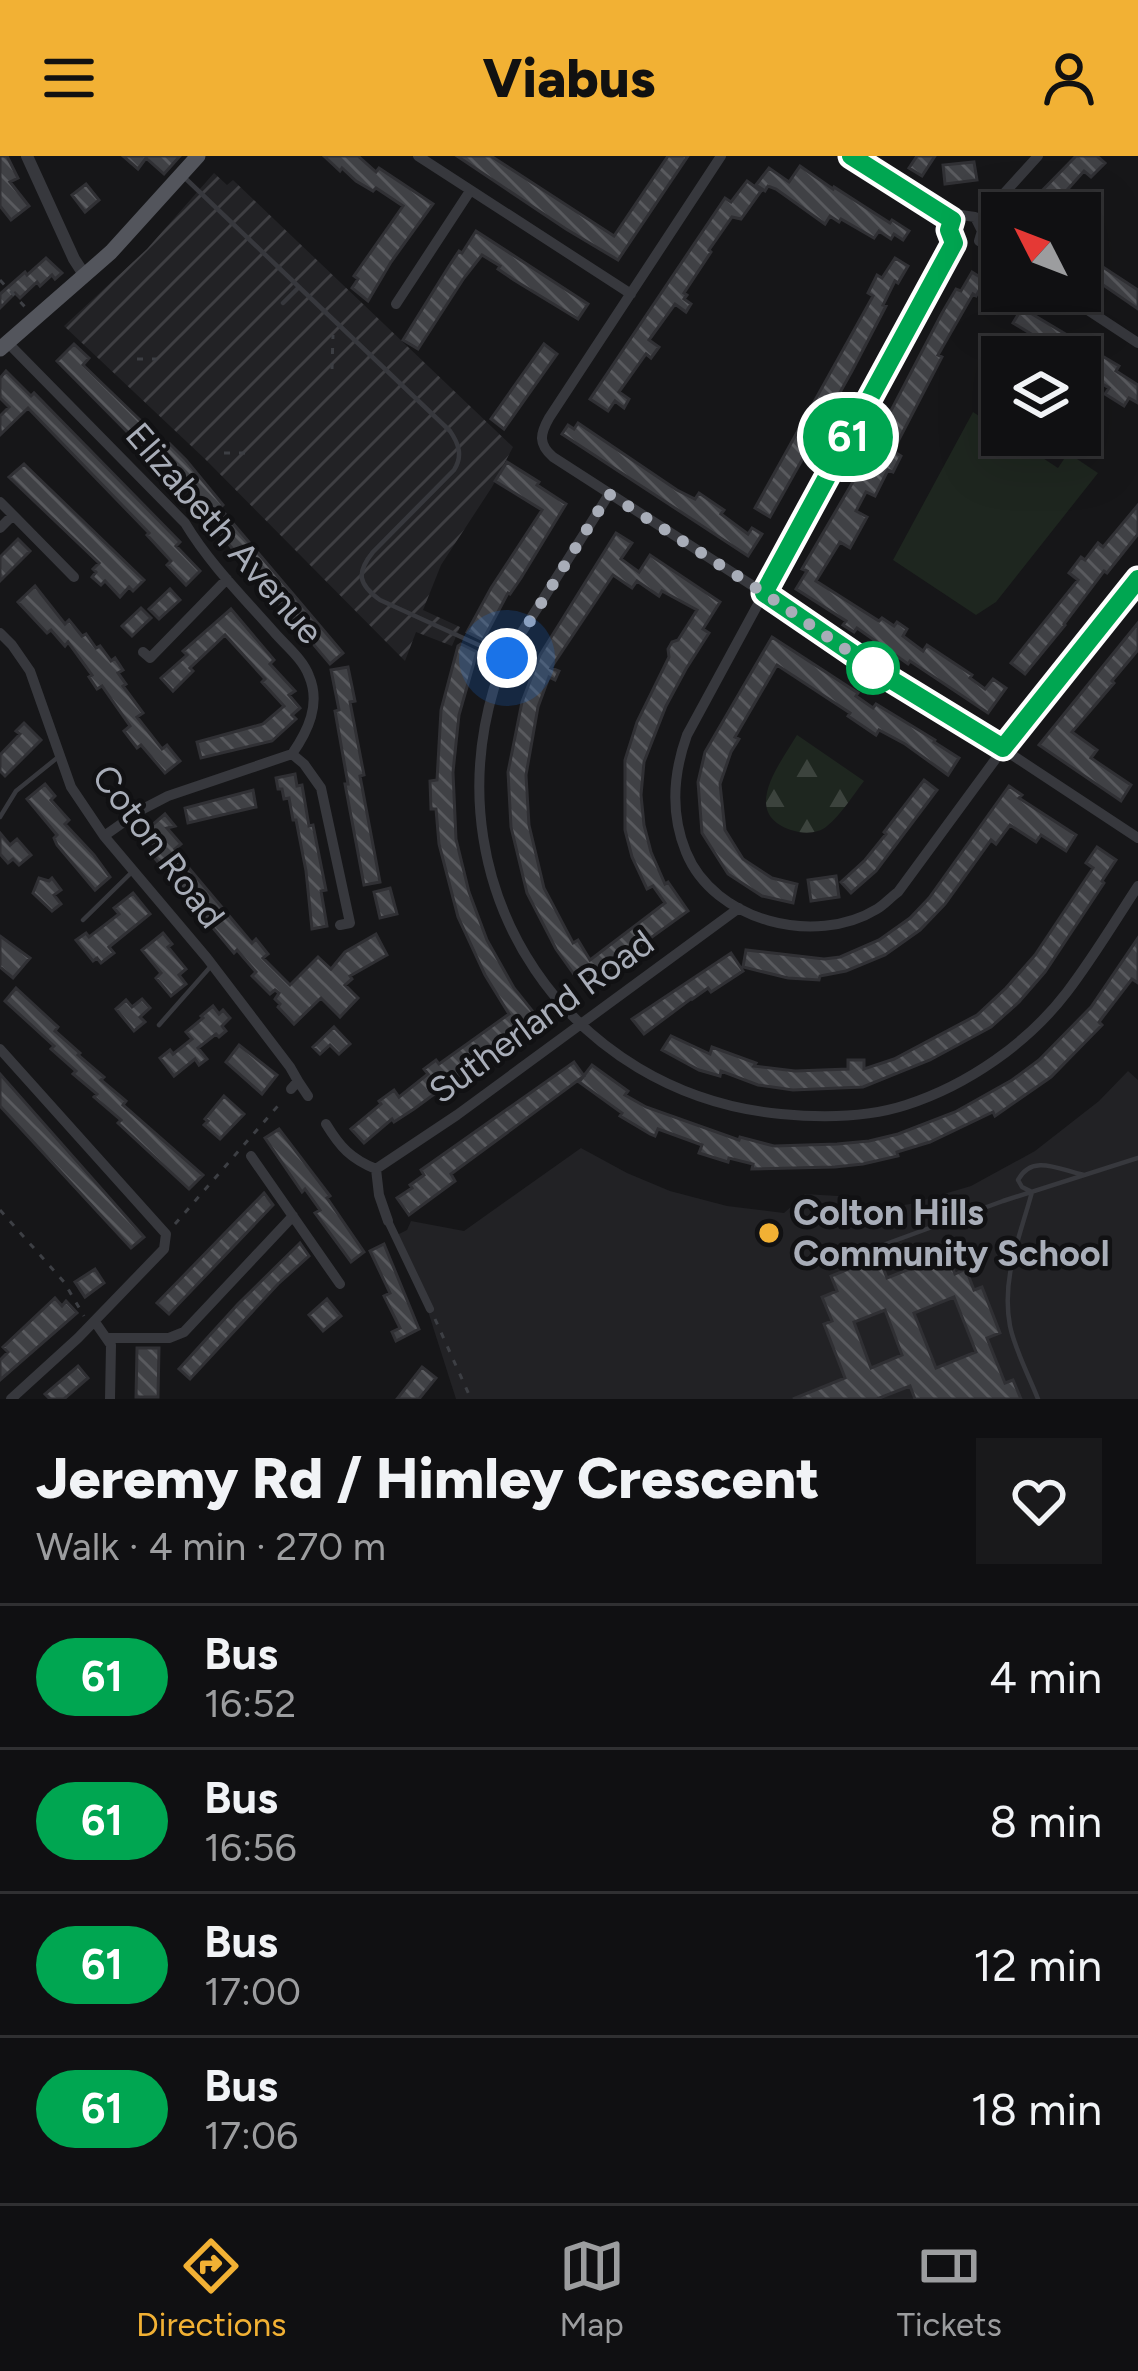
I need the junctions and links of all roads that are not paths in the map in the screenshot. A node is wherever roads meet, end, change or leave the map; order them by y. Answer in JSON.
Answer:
{"nodes":[{"id":1,"x":27,"y":156,"type":"edge"},
{"id":2,"x":198,"y":156,"type":"edge"},
{"id":3,"x":418,"y":156,"type":"edge"},
{"id":4,"x":721,"y":156,"type":"edge"},
{"id":5,"x":851,"y":156,"type":"edge"},
{"id":6,"x":1039,"y":156,"type":"edge"},
{"id":7,"x":181,"y":174,"type":"junction"},
{"id":8,"x":470,"y":191,"type":"junction"},
{"id":9,"x":952,"y":220,"type":"junction"},
{"id":10,"x":979,"y":221,"type":"junction"},
{"id":11,"x":979,"y":241,"type":"joint"},
{"id":12,"x":954,"y":243,"type":"junction"},
{"id":13,"x":85,"y":275,"type":"junction"},
{"id":14,"x":299,"y":286,"type":"junction"},
{"id":15,"x":631,"y":294,"type":"junction"},
{"id":16,"x":283,"y":303,"type":"dead end"},
{"id":17,"x":396,"y":304,"type":"dead end"},
{"id":18,"x":1091,"y":312,"type":"edge"},
{"id":19,"x":1138,"y":343,"type":"edge"},
{"id":20,"x":4,"y":345,"type":"edge"},
{"id":21,"x":609,"y":494,"type":"junction"},
{"id":22,"x":0,"y":502,"type":"edge"},
{"id":23,"x":13,"y":515,"type":"junction"},
{"id":24,"x":0,"y":528,"type":"edge"},
{"id":25,"x":62,"y":565,"type":"junction"},
{"id":26,"x":50,"y":576,"type":"dead end"},
{"id":27,"x":74,"y":577,"type":"dead end"},
{"id":28,"x":227,"y":579,"type":"junction"},
{"id":29,"x":1138,"y":579,"type":"edge"},
{"id":30,"x":764,"y":593,"type":"junction"},
{"id":31,"x":1,"y":634,"type":"edge"},
{"id":32,"x":150,"y":658,"type":"dead end"},
{"id":33,"x":507,"y":658,"type":"junction"},
{"id":34,"x":1003,"y":748,"type":"junction"},
{"id":35,"x":61,"y":754,"type":"junction"},
{"id":36,"x":292,"y":754,"type":"junction"},
{"id":37,"x":0,"y":817,"type":"edge"},
{"id":38,"x":104,"y":836,"type":"junction"},
{"id":39,"x":1138,"y":838,"type":"edge"},
{"id":40,"x":133,"y":871,"type":"junction"},
{"id":41,"x":1138,"y":886,"type":"edge"},
{"id":42,"x":739,"y":908,"type":"junction"},
{"id":43,"x":82,"y":920,"type":"dead end"},
{"id":44,"x":350,"y":923,"type":"dead end"},
{"id":45,"x":212,"y":965,"type":"junction"},
{"id":46,"x":159,"y":1025,"type":"dead end"},
{"id":47,"x":581,"y":1025,"type":"junction"},
{"id":48,"x":0,"y":1049,"type":"edge"},
{"id":49,"x":308,"y":1096,"type":"dead end"},
{"id":50,"x":326,"y":1124,"type":"dead end"},
{"id":51,"x":251,"y":1156,"type":"dead end"},
{"id":52,"x":1138,"y":1158,"type":"edge"},
{"id":53,"x":376,"y":1169,"type":"junction"},
{"id":54,"x":1084,"y":1175,"type":"junction"},
{"id":55,"x":1032,"y":1192,"type":"junction"},
{"id":56,"x":293,"y":1216,"type":"junction"},
{"id":57,"x":388,"y":1221,"type":"joint"},
{"id":58,"x":864,"y":1252,"type":"dead end"},
{"id":59,"x":340,"y":1284,"type":"dead end"},
{"id":60,"x":430,"y":1309,"type":"dead end"},
{"id":61,"x":95,"y":1322,"type":"junction"},
{"id":62,"x":108,"y":1339,"type":"junction"},
{"id":63,"x":11,"y":1399,"type":"edge"},
{"id":64,"x":110,"y":1399,"type":"edge"},
{"id":65,"x":1038,"y":1399,"type":"edge"}],
"edges":[{"from":1,"to":13,"type":"street"},
{"from":2,"to":7,"type":"main road"},
{"from":3,"to":8,"type":"street"},
{"from":4,"to":15,"type":"street"},
{"from":5,"to":9,"type":"street"},
{"from":6,"to":10,"type":"street"},
{"from":7,"to":13,"type":"main road"},
{"from":7,"to":14,"type":"lane"},
{"from":8,"to":15,"type":"street"},
{"from":8,"to":17,"type":"street"},
{"from":9,"to":10,"type":"street"},
{"from":9,"to":12,"type":"street"},
{"from":10,"to":11,"type":"street"},
{"from":11,"to":12,"type":"street"},
{"from":12,"to":30,"type":"street"},
{"from":13,"to":20,"type":"main road"},
{"from":14,"to":16,"type":"lane"},
{"from":14,"to":33,"type":"lane"},
{"from":15,"to":21,"type":"street"},
{"from":18,"to":19,"type":"street"},
{"from":20,"to":28,"type":"street","name":"Elizabeth Avenue"},
{"from":21,"to":30,"type":"street"},
{"from":21,"to":33,"type":"street"},
{"from":22,"to":23,"type":"street"},
{"from":23,"to":24,"type":"street"},
{"from":23,"to":25,"type":"street"},
{"from":25,"to":26,"type":"street"},
{"from":25,"to":27,"type":"street"},
{"from":28,"to":32,"type":"street"},
{"from":28,"to":36,"type":"street","name":"Elizabeth Avenue"},
{"from":29,"to":34,"type":"street"},
{"from":30,"to":34,"type":"street"},
{"from":30,"to":42,"type":"street"},
{"from":31,"to":35,"type":"street","name":"Coton Road"},
{"from":33,"to":47,"type":"street"},
{"from":34,"to":39,"type":"street"},
{"from":34,"to":42,"type":"street"},
{"from":35,"to":37,"type":"lane"},
{"from":35,"to":38,"type":"street","name":"Coton Road"},
{"from":36,"to":38,"type":"street"},
{"from":36,"to":44,"type":"street"},
{"from":38,"to":40,"type":"street","name":"Coton Road"},
{"from":40,"to":43,"type":"lane"},
{"from":40,"to":45,"type":"street","name":"Coton Road"},
{"from":41,"to":47,"type":"street"},
{"from":42,"to":47,"type":"street","name":"Sutherland Road"},
{"from":45,"to":46,"type":"lane"},
{"from":45,"to":49,"type":"street","name":"Coton Road"},
{"from":47,"to":53,"type":"street","name":"Sutherland Road"},
{"from":48,"to":61,"type":"street"},
{"from":50,"to":53,"type":"street"},
{"from":51,"to":56,"type":"street"},
{"from":52,"to":54,"type":"lane"},
{"from":53,"to":57,"type":"street"},
{"from":54,"to":55,"type":"lane"},
{"from":54,"to":55,"type":"lane"},
{"from":55,"to":58,"type":"lane"},
{"from":55,"to":65,"type":"lane"},
{"from":56,"to":59,"type":"street"},
{"from":56,"to":62,"type":"street"},
{"from":57,"to":60,"type":"street"},
{"from":61,"to":62,"type":"street"},
{"from":61,"to":63,"type":"street"},
{"from":62,"to":64,"type":"street"}]}
